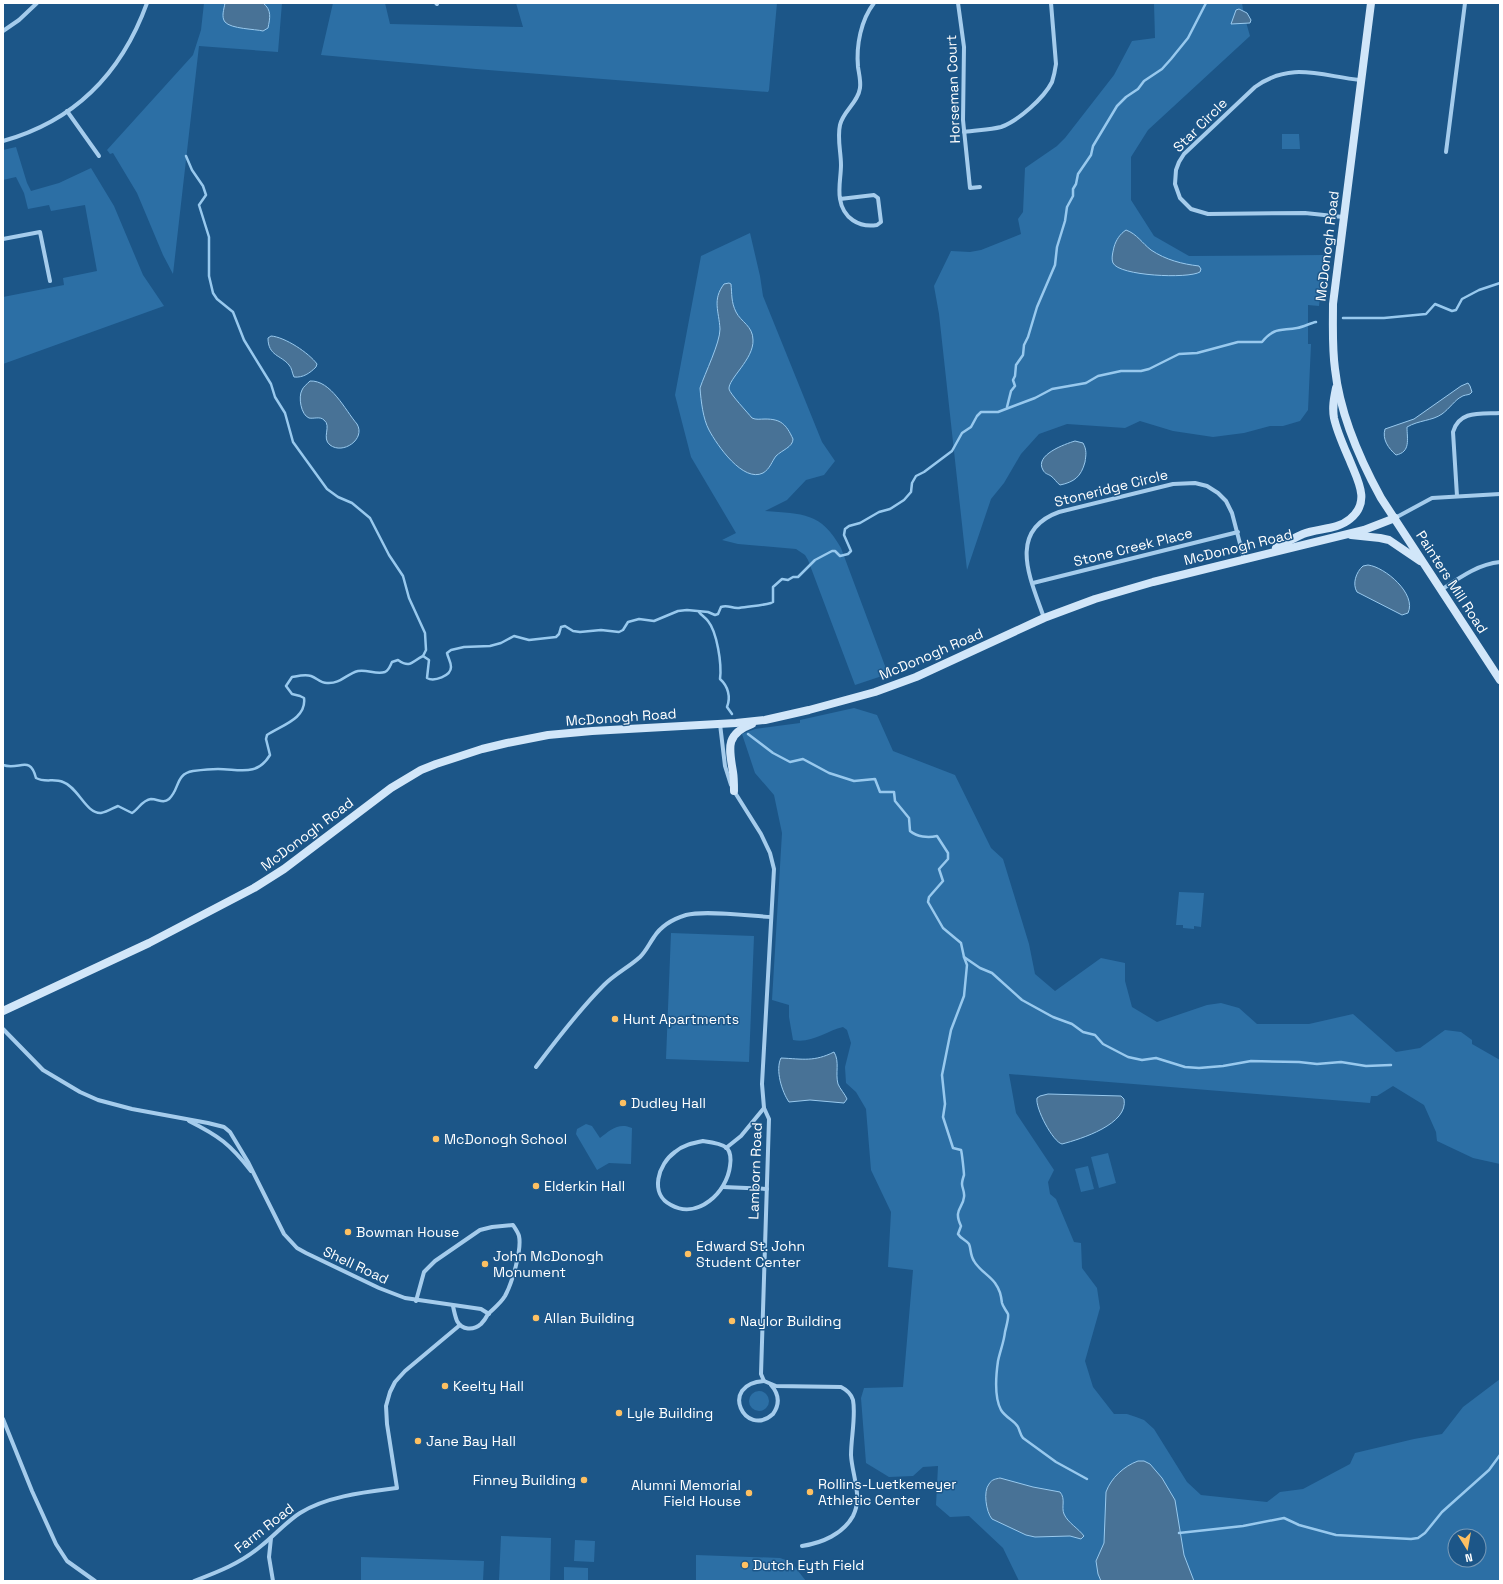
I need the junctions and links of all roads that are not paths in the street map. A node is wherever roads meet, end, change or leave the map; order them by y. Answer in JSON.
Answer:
{"nodes":[{"id":1,"x":37,"y":3,"type":"edge"},
{"id":2,"x":147,"y":3,"type":"edge"},
{"id":3,"x":874,"y":3,"type":"edge"},
{"id":4,"x":958,"y":3,"type":"edge"},
{"id":5,"x":1051,"y":3,"type":"edge"},
{"id":6,"x":1371,"y":3,"type":"edge"},
{"id":7,"x":1465,"y":3,"type":"edge"},
{"id":8,"x":3,"y":31,"type":"edge"},
{"id":9,"x":1360,"y":80,"type":"junction"},
{"id":10,"x":67,"y":111,"type":"junction"},
{"id":11,"x":964,"y":132,"type":"junction"},
{"id":12,"x":3,"y":141,"type":"edge"},
{"id":13,"x":1446,"y":152,"type":"dead end"},
{"id":14,"x":99,"y":156,"type":"dead end"},
{"id":15,"x":980,"y":187,"type":"dead end"},
{"id":16,"x":840,"y":199,"type":"junction"},
{"id":17,"x":1343,"y":216,"type":"junction"},
{"id":18,"x":3,"y":239,"type":"edge"},
{"id":19,"x":50,"y":281,"type":"dead end"},
{"id":20,"x":1337,"y":381,"type":"junction"},
{"id":21,"x":1500,"y":413,"type":"edge"},
{"id":22,"x":1500,"y":494,"type":"edge"},
{"id":23,"x":1457,"y":496,"type":"junction"},
{"id":24,"x":1395,"y":518,"type":"junction"},
{"id":25,"x":1238,"y":532,"type":"junction"},
{"id":26,"x":1344,"y":534,"type":"junction"},
{"id":27,"x":1263,"y":554,"type":"junction"},
{"id":28,"x":1244,"y":559,"type":"junction"},
{"id":29,"x":1500,"y":562,"type":"edge"},
{"id":30,"x":1424,"y":564,"type":"junction"},
{"id":31,"x":1032,"y":583,"type":"junction"},
{"id":32,"x":1441,"y":590,"type":"junction"},
{"id":33,"x":1044,"y":618,"type":"junction"},
{"id":34,"x":1500,"y":680,"type":"edge"},
{"id":35,"x":765,"y":720,"type":"junction"},
{"id":36,"x":720,"y":724,"type":"junction"},
{"id":37,"x":734,"y":791,"type":"junction"},
{"id":38,"x":771,"y":917,"type":"junction"},
{"id":39,"x":3,"y":1011,"type":"edge"},
{"id":40,"x":3,"y":1029,"type":"edge"},
{"id":41,"x":536,"y":1067,"type":"dead end"},
{"id":42,"x":764,"y":1108,"type":"junction"},
{"id":43,"x":184,"y":1119,"type":"junction"},
{"id":44,"x":726,"y":1148,"type":"junction"},
{"id":45,"x":255,"y":1176,"type":"junction"},
{"id":46,"x":723,"y":1187,"type":"junction"},
{"id":47,"x":767,"y":1189,"type":"junction"},
{"id":48,"x":416,"y":1301,"type":"junction"},
{"id":49,"x":453,"y":1306,"type":"junction"},
{"id":50,"x":489,"y":1314,"type":"junction"},
{"id":51,"x":460,"y":1325,"type":"junction"},
{"id":52,"x":764,"y":1381,"type":"junction"},
{"id":53,"x":769,"y":1384,"type":"junction"},
{"id":54,"x":3,"y":1419,"type":"edge"},
{"id":55,"x":271,"y":1538,"type":"junction"},
{"id":56,"x":802,"y":1546,"type":"dead end"},
{"id":57,"x":95,"y":1581,"type":"edge"},
{"id":58,"x":194,"y":1581,"type":"edge"},
{"id":59,"x":273,"y":1581,"type":"edge"}],
"edges":[{"from":1,"to":8,"type":"street"},
{"from":2,"to":10,"type":"street"},
{"from":3,"to":16,"type":"street"},
{"from":4,"to":11,"type":"street","name":"Horseman Court"},
{"from":5,"to":11,"type":"street"},
{"from":6,"to":9,"type":"main road","name":"McDonogh Road"},
{"from":7,"to":13,"type":"street"},
{"from":9,"to":17,"type":"main road","name":"McDonogh Road"},
{"from":9,"to":17,"type":"street","name":"Star Circle"},
{"from":10,"to":12,"type":"street"},
{"from":10,"to":14,"type":"street"},
{"from":11,"to":15,"type":"street","name":"Horseman Court"},
{"from":16,"to":16,"type":"street"},
{"from":17,"to":20,"type":"main road","name":"McDonogh Road"},
{"from":18,"to":19,"type":"street"},
{"from":20,"to":24,"type":"main road","name":"McDonogh Road"},
{"from":20,"to":27,"type":"main road"},
{"from":21,"to":23,"type":"street"},
{"from":22,"to":23,"type":"street"},
{"from":23,"to":24,"type":"street"},
{"from":24,"to":26,"type":"main road","name":"McDonogh Road"},
{"from":24,"to":30,"type":"main road","name":"Painters Mill Road"},
{"from":25,"to":28,"type":"street","name":"Stoneridge Circle"},
{"from":25,"to":31,"type":"street","name":"Stone Creek Place"},
{"from":25,"to":31,"type":"street","name":"Stoneridge Circle"},
{"from":26,"to":27,"type":"main road","name":"McDonogh Road"},
{"from":26,"to":30,"type":"main road"},
{"from":27,"to":28,"type":"main road","name":"McDonogh Road"},
{"from":28,"to":33,"type":"main road","name":"McDonogh Road"},
{"from":29,"to":32,"type":"street"},
{"from":30,"to":32,"type":"main road","name":"Painters Mill Road"},
{"from":31,"to":33,"type":"street","name":"Stoneridge Circle"},
{"from":32,"to":34,"type":"main road","name":"Painters Mill Road"},
{"from":33,"to":35,"type":"main road","name":"McDonogh Road"},
{"from":35,"to":36,"type":"main road","name":"McDonogh Road"},
{"from":35,"to":37,"type":"main road"},
{"from":36,"to":37,"type":"street","name":"Lamborn Road"},
{"from":36,"to":39,"type":"main road","name":"McDonogh Road"},
{"from":37,"to":38,"type":"street","name":"Lamborn Road"},
{"from":38,"to":41,"type":"street"},
{"from":38,"to":42,"type":"street","name":"Lamborn Road"},
{"from":40,"to":43,"type":"street","name":"Shell Road"},
{"from":42,"to":44,"type":"street"},
{"from":42,"to":47,"type":"street","name":"Lamborn Road"},
{"from":43,"to":45,"type":"street","name":"Shell Road"},
{"from":43,"to":45,"type":"street","name":"Shell Road"},
{"from":44,"to":46,"type":"street"},
{"from":44,"to":46,"type":"street"},
{"from":45,"to":48,"type":"street","name":"Shell Road"},
{"from":46,"to":47,"type":"street"},
{"from":47,"to":52,"type":"street","name":"Lamborn Road"},
{"from":48,"to":49,"type":"street","name":"Shell Road"},
{"from":48,"to":50,"type":"street"},
{"from":49,"to":50,"type":"street","name":"Shell Road"},
{"from":49,"to":51,"type":"street"},
{"from":50,"to":51,"type":"street"},
{"from":51,"to":55,"type":"street","name":"Farm Road"},
{"from":52,"to":53,"type":"street"},
{"from":52,"to":53,"type":"street"},
{"from":53,"to":56,"type":"street"},
{"from":54,"to":57,"type":"street"},
{"from":55,"to":58,"type":"street","name":"Farm Road"},
{"from":55,"to":59,"type":"street"}]}
